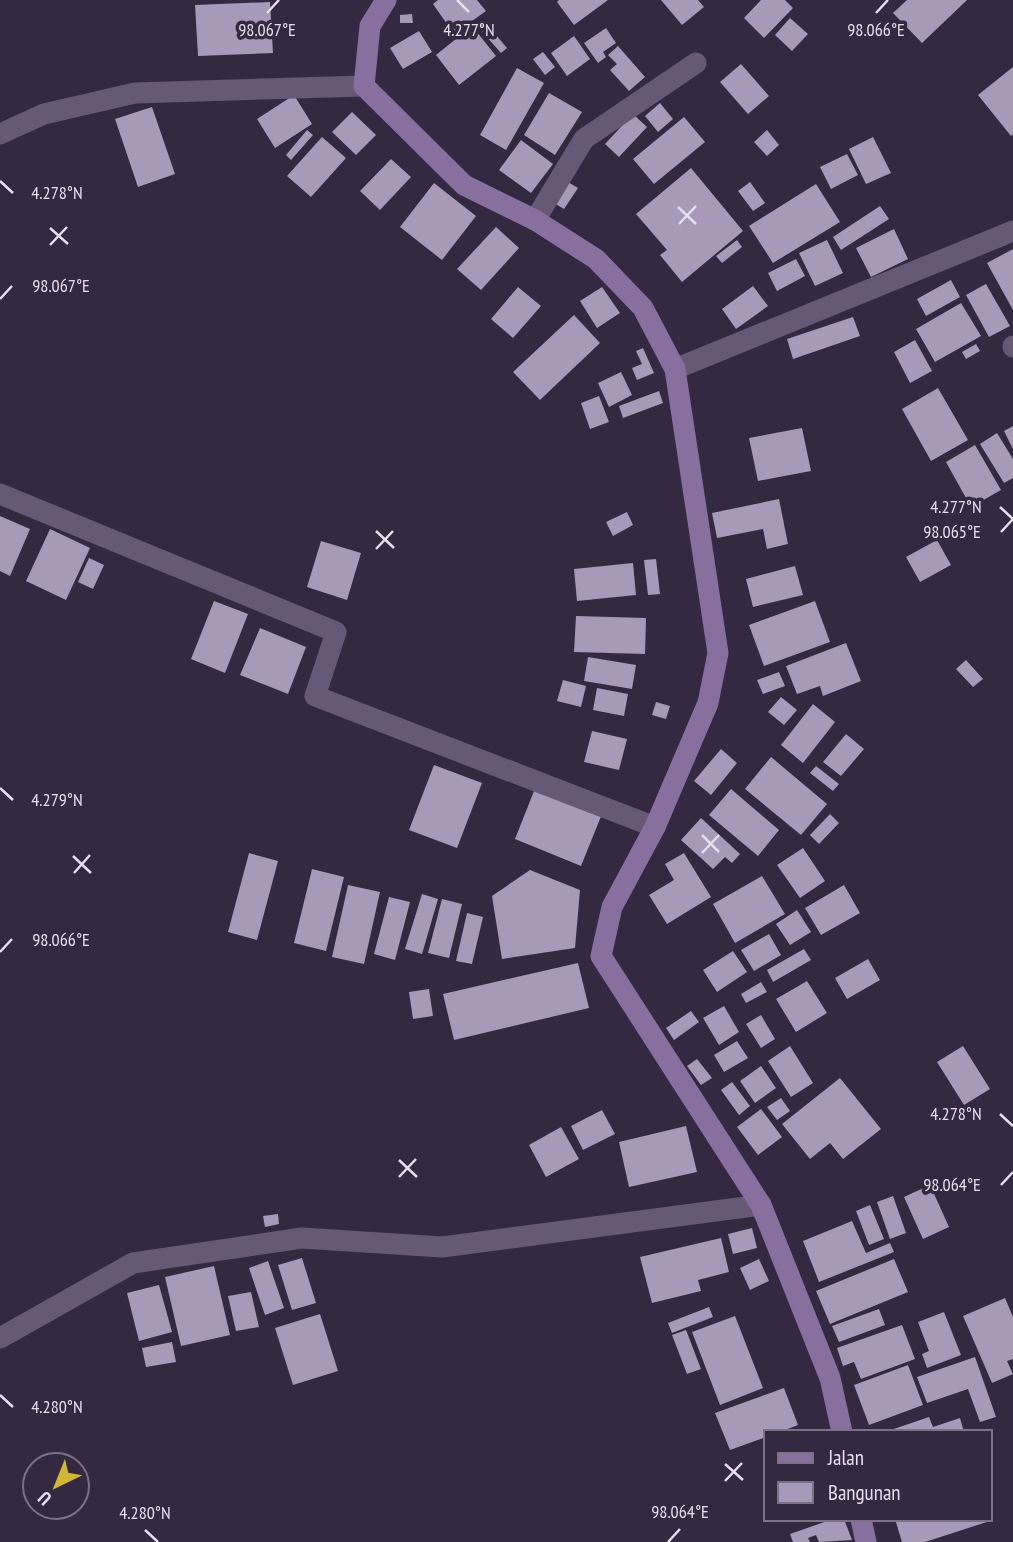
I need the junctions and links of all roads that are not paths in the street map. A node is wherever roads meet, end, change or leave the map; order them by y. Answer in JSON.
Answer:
{"nodes":[{"id":1,"x":386,"y":0,"type":"edge"},
{"id":2,"x":696,"y":63,"type":"dead end"},
{"id":3,"x":364,"y":86,"type":"junction"},
{"id":4,"x":0,"y":134,"type":"edge"},
{"id":5,"x":535,"y":220,"type":"junction"},
{"id":6,"x":1013,"y":231,"type":"edge"},
{"id":7,"x":675,"y":369,"type":"junction"},
{"id":8,"x":0,"y":494,"type":"edge"},
{"id":9,"x":655,"y":827,"type":"junction"},
{"id":10,"x":761,"y":1205,"type":"junction"},
{"id":11,"x":0,"y":1338,"type":"edge"},
{"id":12,"x":842,"y":1430,"type":"edge"},
{"id":13,"x":861,"y":1521,"type":"edge"},
{"id":14,"x":866,"y":1542,"type":"edge"}],
"edges":[{"from":1,"to":3,"type":"street"},
{"from":2,"to":5,"type":"street"},
{"from":3,"to":4,"type":"street"},
{"from":3,"to":5,"type":"street"},
{"from":5,"to":7,"type":"street"},
{"from":6,"to":7,"type":"street"},
{"from":7,"to":9,"type":"street"},
{"from":8,"to":9,"type":"street"},
{"from":9,"to":10,"type":"street"},
{"from":10,"to":11,"type":"street"},
{"from":10,"to":12,"type":"street"},
{"from":13,"to":14,"type":"street"}]}
